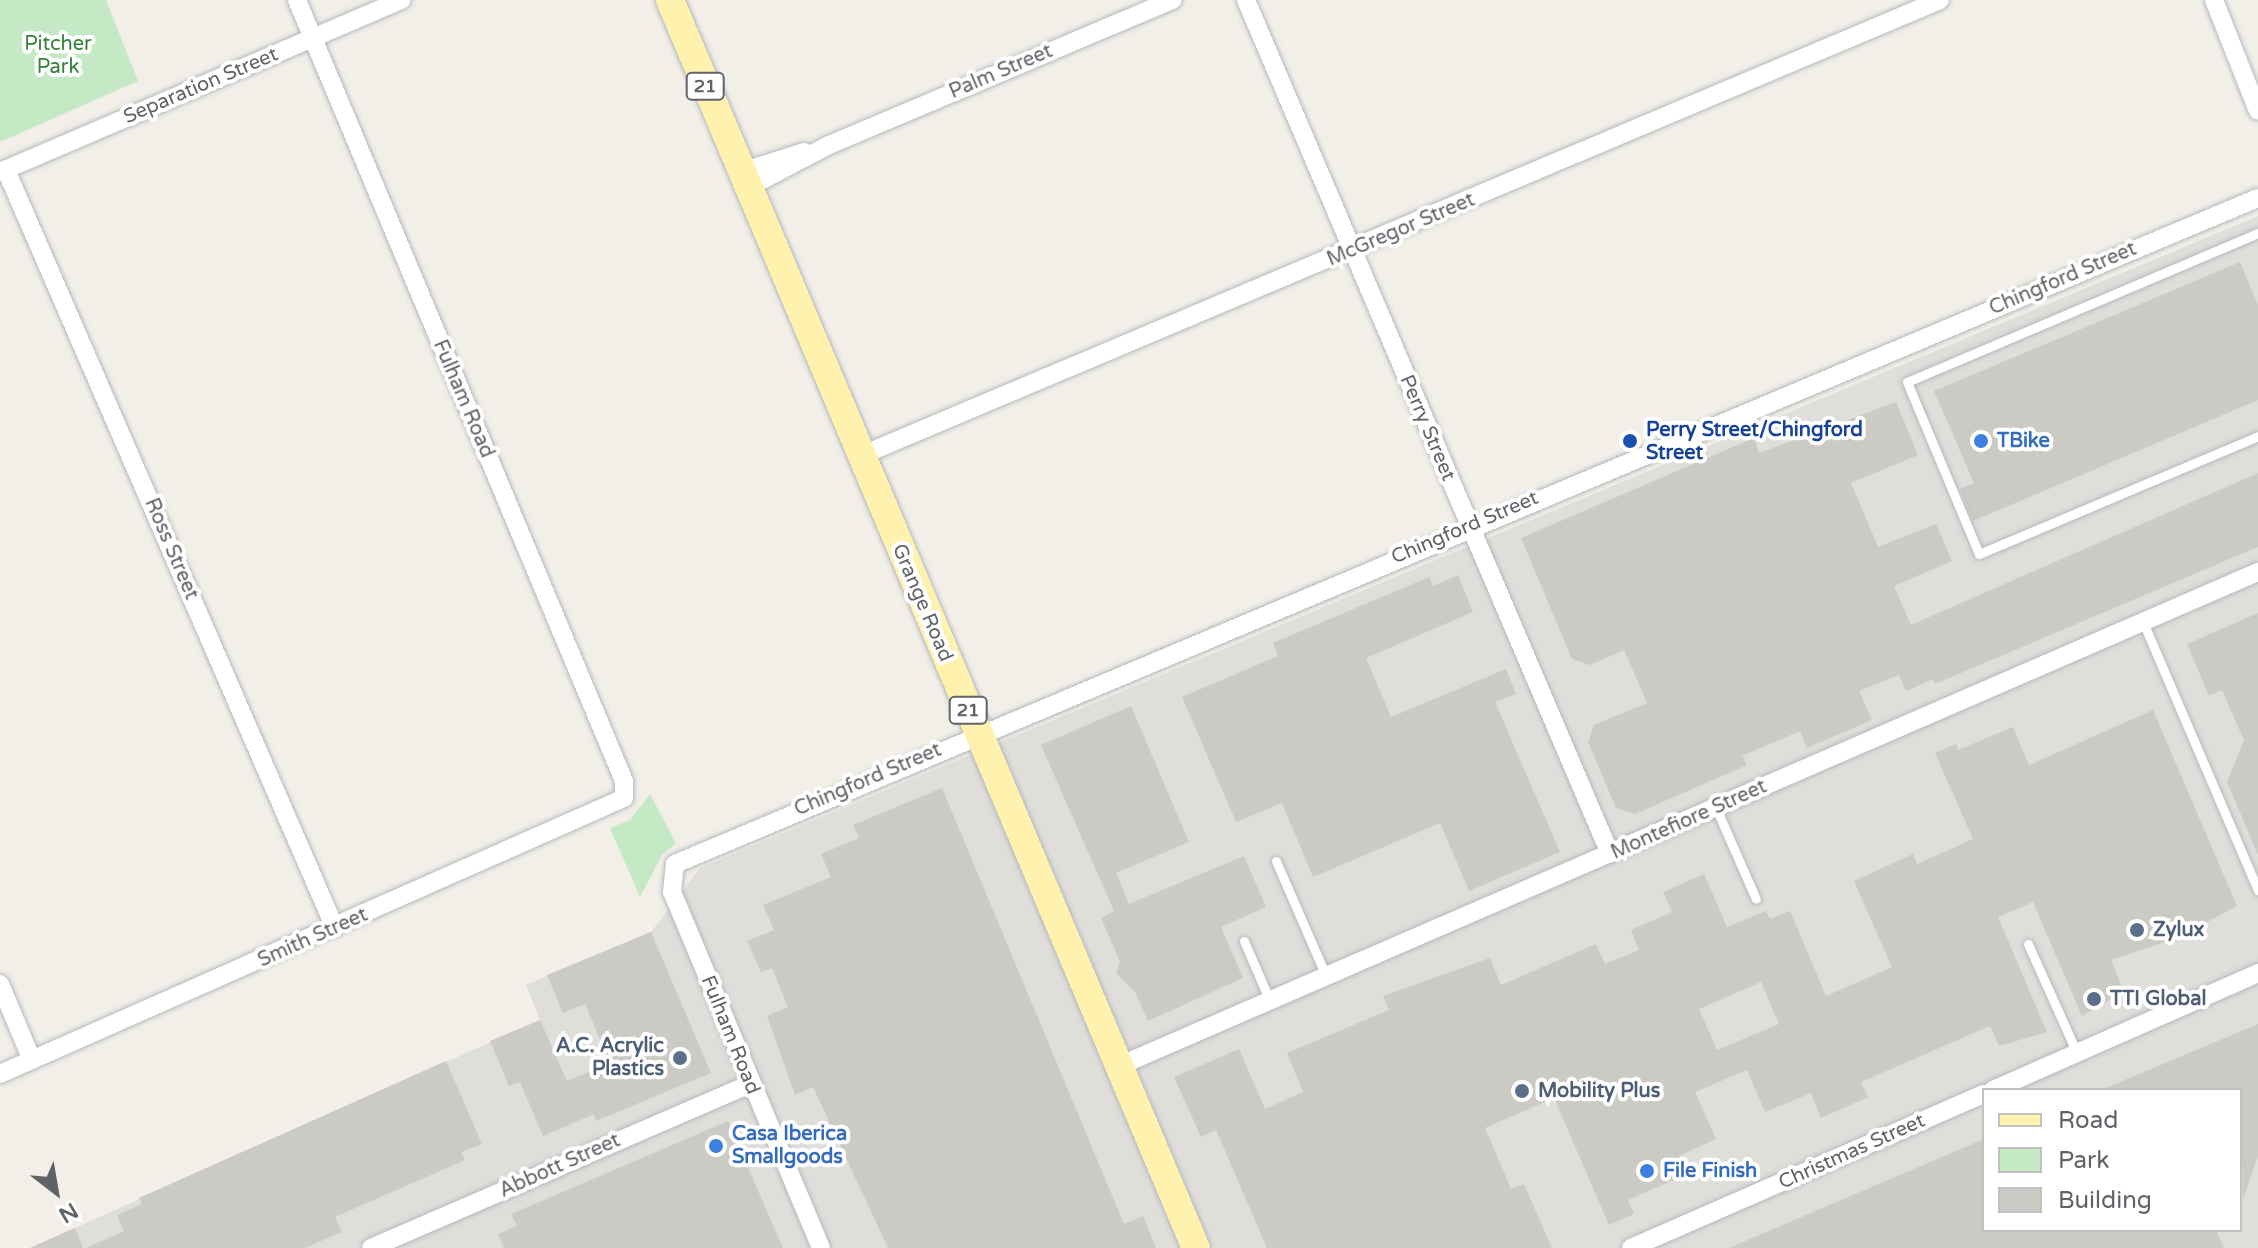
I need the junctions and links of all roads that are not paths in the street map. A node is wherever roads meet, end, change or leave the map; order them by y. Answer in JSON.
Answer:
{"nodes":[{"id":1,"x":297,"y":0,"type":"edge"},
{"id":2,"x":402,"y":0,"type":"edge"},
{"id":3,"x":670,"y":0,"type":"edge"},
{"id":4,"x":1173,"y":0,"type":"edge"},
{"id":5,"x":1246,"y":0,"type":"edge"},
{"id":6,"x":1940,"y":0,"type":"edge"},
{"id":7,"x":2214,"y":0,"type":"edge"},
{"id":8,"x":312,"y":39,"type":"junction"},
{"id":9,"x":2258,"y":111,"type":"edge"},
{"id":10,"x":3,"y":171,"type":"edge"},
{"id":11,"x":744,"y":180,"type":"junction"},
{"id":12,"x":2258,"y":198,"type":"edge"},
{"id":13,"x":2258,"y":233,"type":"edge"},
{"id":14,"x":1352,"y":251,"type":"junction"},
{"id":15,"x":2258,"y":436,"type":"edge"},
{"id":16,"x":860,"y":456,"type":"junction"},
{"id":17,"x":1469,"y":527,"type":"junction"},
{"id":18,"x":2258,"y":572,"type":"edge"},
{"id":19,"x":2143,"y":622,"type":"junction"},
{"id":20,"x":979,"y":734,"type":"junction"},
{"id":21,"x":624,"y":798,"type":"joint"},
{"id":22,"x":1716,"y":808,"type":"junction"},
{"id":23,"x":1610,"y":854,"type":"junction"},
{"id":24,"x":1276,"y":861,"type":"dead end"},
{"id":25,"x":675,"y":864,"type":"joint"},
{"id":26,"x":2258,"y":890,"type":"edge"},
{"id":27,"x":1756,"y":899,"type":"dead end"},
{"id":28,"x":335,"y":928,"type":"junction"},
{"id":29,"x":1244,"y":941,"type":"dead end"},
{"id":30,"x":2028,"y":944,"type":"dead end"},
{"id":31,"x":2258,"y":973,"type":"edge"},
{"id":32,"x":1326,"y":976,"type":"junction"},
{"id":33,"x":0,"y":984,"type":"edge"},
{"id":34,"x":1270,"y":1001,"type":"junction"},
{"id":35,"x":2077,"y":1053,"type":"junction"},
{"id":36,"x":32,"y":1060,"type":"junction"},
{"id":37,"x":1119,"y":1066,"type":"junction"},
{"id":38,"x":0,"y":1074,"type":"edge"},
{"id":39,"x":750,"y":1084,"type":"junction"},
{"id":40,"x":1998,"y":1088,"type":"edge"},
{"id":41,"x":1982,"y":1095,"type":"edge"},
{"id":42,"x":371,"y":1248,"type":"edge"},
{"id":43,"x":821,"y":1248,"type":"edge"},
{"id":44,"x":1196,"y":1248,"type":"edge"},
{"id":45,"x":1631,"y":1248,"type":"edge"}],
"edges":[{"from":1,"to":8,"type":"street","name":"Fulham Road"},
{"from":2,"to":8,"type":"street","name":"Separation Street"},
{"from":3,"to":11,"type":"main road","name":"Grange Road","number":"21"},
{"from":4,"to":11,"type":"street","name":"Palm Street"},
{"from":5,"to":14,"type":"street","name":"Perry Street"},
{"from":6,"to":14,"type":"street","name":"McGregor Street"},
{"from":7,"to":9,"type":"street"},
{"from":8,"to":10,"type":"street","name":"Separation Street"},
{"from":8,"to":21,"type":"street","name":"Fulham Road"},
{"from":10,"to":28,"type":"street","name":"Ross Street"},
{"from":11,"to":16,"type":"main road","name":"Grange Road","number":"21"},
{"from":12,"to":17,"type":"street","name":"Chingford Street"},
{"from":13,"to":15,"type":"lane"},
{"from":14,"to":16,"type":"street","name":"McGregor Street"},
{"from":14,"to":17,"type":"street","name":"Perry Street"},
{"from":16,"to":20,"type":"main road","name":"Grange Road","number":"21"},
{"from":17,"to":20,"type":"street","name":"Chingford Street"},
{"from":17,"to":23,"type":"street","name":"Perry Street"},
{"from":18,"to":19,"type":"street","name":"Montefiore Street"},
{"from":19,"to":22,"type":"street","name":"Montefiore Street"},
{"from":19,"to":26,"type":"lane"},
{"from":20,"to":25,"type":"street","name":"Chingford Street"},
{"from":20,"to":37,"type":"main road","name":"Grange Road","number":"21"},
{"from":21,"to":28,"type":"street","name":"Smith Street"},
{"from":22,"to":23,"type":"street","name":"Montefiore Street"},
{"from":22,"to":27,"type":"lane"},
{"from":23,"to":32,"type":"street","name":"Montefiore Street"},
{"from":24,"to":32,"type":"lane"},
{"from":25,"to":39,"type":"street","name":"Fulham Road"},
{"from":28,"to":36,"type":"street","name":"Smith Street"},
{"from":29,"to":34,"type":"lane"},
{"from":30,"to":35,"type":"lane"},
{"from":31,"to":35,"type":"street"},
{"from":32,"to":34,"type":"street","name":"Montefiore Street"},
{"from":33,"to":36,"type":"street"},
{"from":34,"to":37,"type":"street","name":"Montefiore Street"},
{"from":35,"to":40,"type":"street"},
{"from":36,"to":38,"type":"street","name":"Smith Street"},
{"from":37,"to":44,"type":"main road","name":"Grange Road","number":"21"},
{"from":39,"to":42,"type":"street","name":"Abbott Street"},
{"from":39,"to":43,"type":"street","name":"Fulham Road"},
{"from":41,"to":45,"type":"street","name":"Christmas Street"}]}
